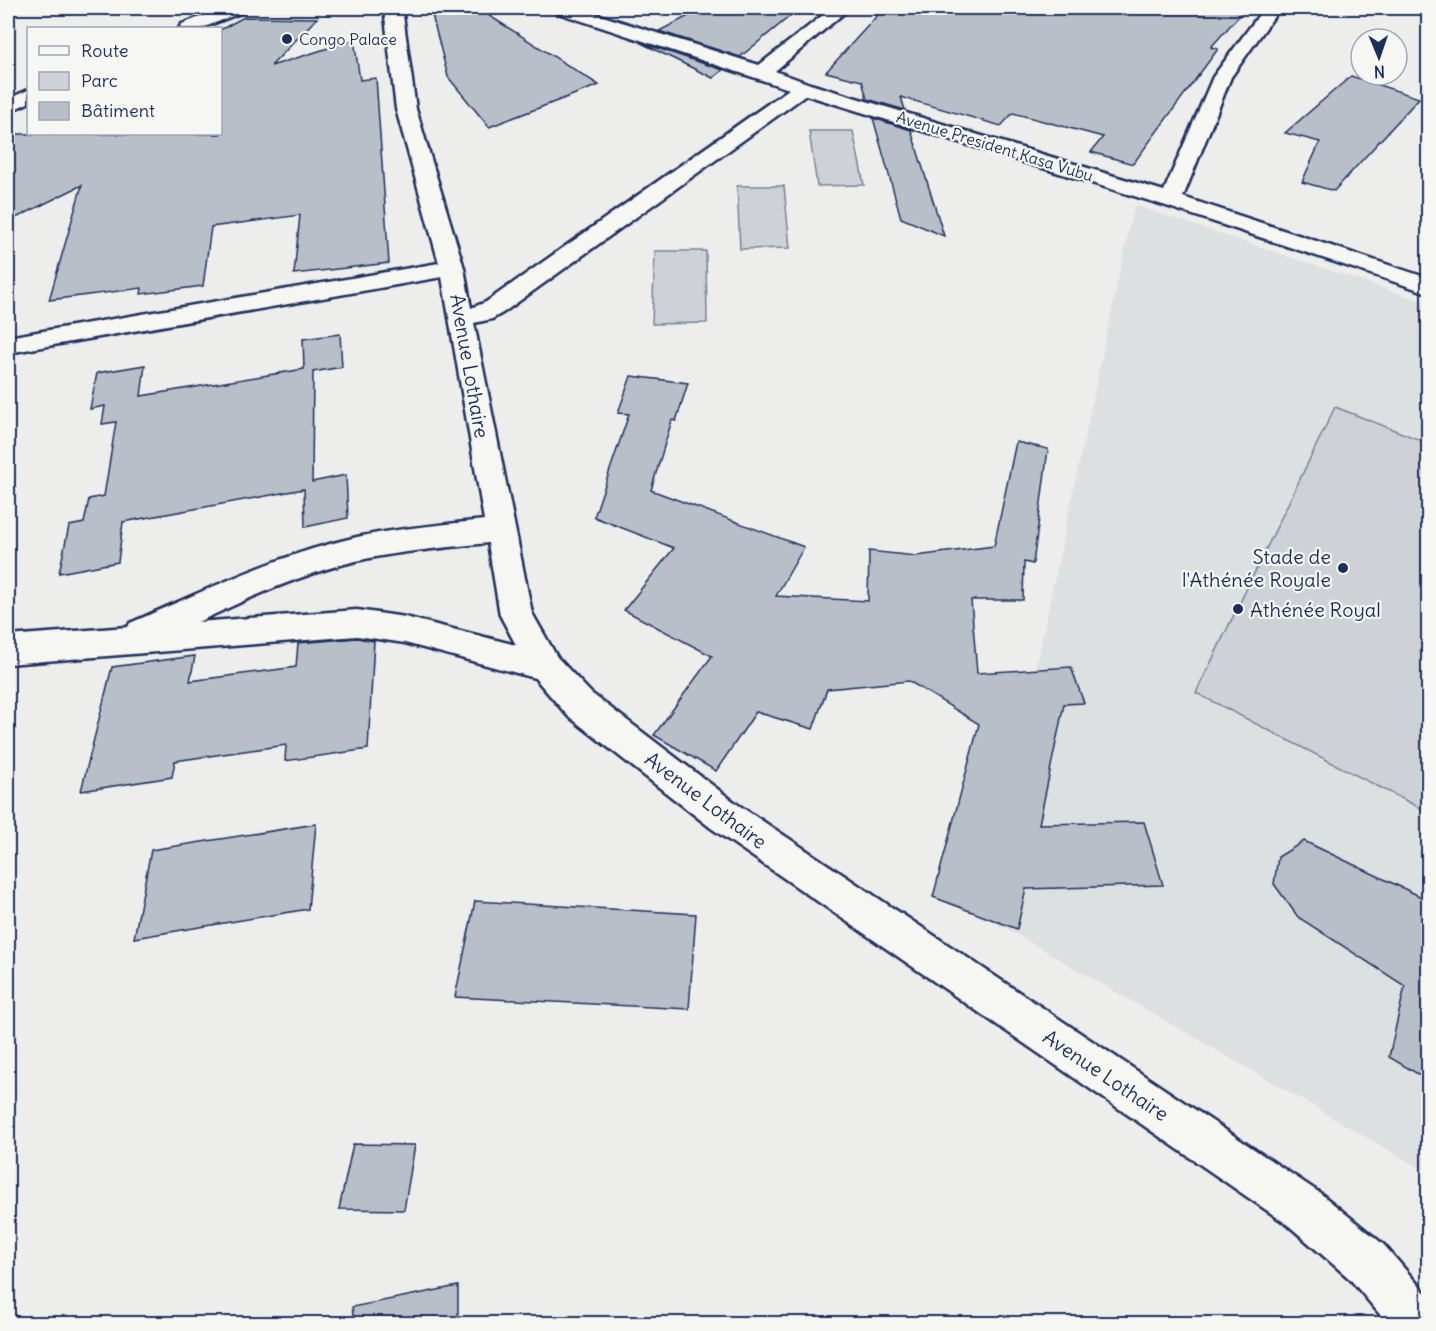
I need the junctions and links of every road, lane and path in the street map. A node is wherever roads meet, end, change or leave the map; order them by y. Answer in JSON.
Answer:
{"nodes":[{"id":1,"x":237,"y":8,"type":"edge"},
{"id":2,"x":393,"y":8,"type":"edge"},
{"id":3,"x":561,"y":8,"type":"edge"},
{"id":4,"x":842,"y":8,"type":"edge"},
{"id":5,"x":1272,"y":8,"type":"edge"},
{"id":6,"x":190,"y":27,"type":"edge"},
{"id":7,"x":762,"y":72,"type":"junction"},
{"id":8,"x":803,"y":88,"type":"junction"},
{"id":9,"x":27,"y":96,"type":"edge"},
{"id":10,"x":8,"y":106,"type":"edge"},
{"id":11,"x":1171,"y":200,"type":"junction"},
{"id":12,"x":452,"y":268,"type":"junction"},
{"id":13,"x":1428,"y":286,"type":"edge"},
{"id":14,"x":461,"y":317,"type":"junction"},
{"id":15,"x":8,"y":345,"type":"edge"},
{"id":16,"x":500,"y":530,"type":"junction"},
{"id":17,"x":118,"y":643,"type":"junction"},
{"id":18,"x":8,"y":650,"type":"edge"},
{"id":19,"x":545,"y":667,"type":"junction"},
{"id":20,"x":1421,"y":1323,"type":"edge"}],
"edges":[{"from":1,"to":6,"type":"main road"},
{"from":2,"to":12,"type":"main road","name":"Avenue Lothaire"},
{"from":3,"to":7,"type":"main road","name":"Avenue President Kasa Vubu"},
{"from":4,"to":7,"type":"main road"},
{"from":5,"to":11,"type":"main road"},
{"from":7,"to":8,"type":"main road","name":"Avenue President Kasa Vubu"},
{"from":8,"to":11,"type":"main road","name":"Avenue President Kasa Vubu"},
{"from":8,"to":14,"type":"main road"},
{"from":9,"to":10,"type":"main road"},
{"from":11,"to":13,"type":"main road","name":"Avenue President Kasa Vubu"},
{"from":12,"to":14,"type":"main road","name":"Avenue Lothaire"},
{"from":12,"to":15,"type":"main road"},
{"from":14,"to":16,"type":"main road","name":"Avenue Lothaire"},
{"from":16,"to":17,"type":"main road"},
{"from":16,"to":19,"type":"main road","name":"Avenue Lothaire"},
{"from":17,"to":18,"type":"main road"},
{"from":17,"to":19,"type":"main road"},
{"from":19,"to":20,"type":"main road","name":"Avenue Lothaire"}]}
